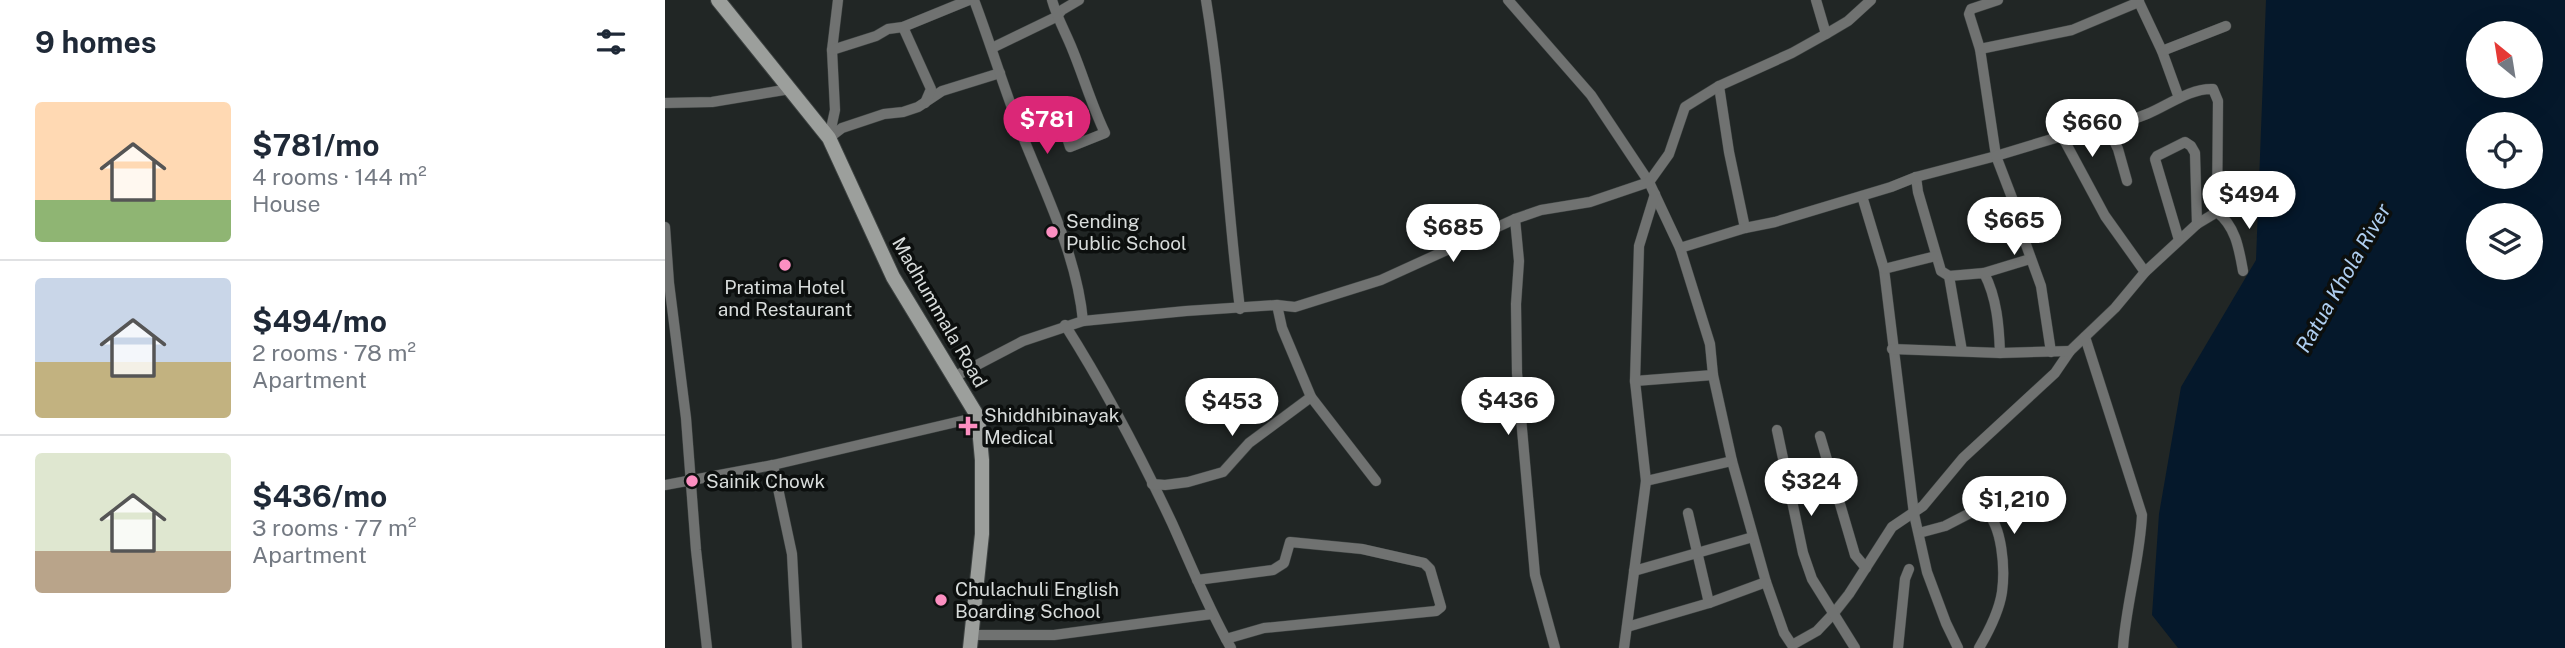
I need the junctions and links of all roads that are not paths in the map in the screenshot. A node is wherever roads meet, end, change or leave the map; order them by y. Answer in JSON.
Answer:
{"nodes":[{"id":1,"x":718,"y":0,"type":"edge"},
{"id":2,"x":838,"y":0,"type":"edge"},
{"id":3,"x":971,"y":0,"type":"edge"},
{"id":4,"x":1052,"y":0,"type":"edge"},
{"id":5,"x":1079,"y":0,"type":"edge"},
{"id":6,"x":1206,"y":0,"type":"edge"},
{"id":7,"x":1508,"y":0,"type":"edge"},
{"id":8,"x":1816,"y":0,"type":"edge"},
{"id":9,"x":1871,"y":0,"type":"edge"},
{"id":10,"x":1998,"y":0,"type":"edge"},
{"id":11,"x":2139,"y":1,"type":"edge"},
{"id":12,"x":948,"y":3,"type":"edge"},
{"id":13,"x":1969,"y":5,"type":"edge"},
{"id":14,"x":1056,"y":17,"type":"junction"},
{"id":15,"x":2225,"y":26,"type":"dead end"},
{"id":16,"x":903,"y":27,"type":"junction"},
{"id":17,"x":1826,"y":34,"type":"junction"},
{"id":18,"x":992,"y":48,"type":"junction"},
{"id":19,"x":1980,"y":49,"type":"junction"},
{"id":20,"x":832,"y":50,"type":"junction"},
{"id":21,"x":2162,"y":51,"type":"junction"},
{"id":22,"x":1000,"y":73,"type":"junction"},
{"id":23,"x":1719,"y":86,"type":"junction"},
{"id":24,"x":790,"y":89,"type":"junction"},
{"id":25,"x":2179,"y":98,"type":"junction"},
{"id":26,"x":665,"y":103,"type":"edge"},
{"id":27,"x":925,"y":103,"type":"junction"},
{"id":28,"x":2107,"y":126,"type":"junction"},
{"id":29,"x":1022,"y":133,"type":"junction"},
{"id":30,"x":2062,"y":136,"type":"junction"},
{"id":31,"x":829,"y":138,"type":"junction"},
{"id":32,"x":1996,"y":156,"type":"junction"},
{"id":33,"x":1916,"y":177,"type":"junction"},
{"id":34,"x":2127,"y":181,"type":"dead end"},
{"id":35,"x":1649,"y":182,"type":"junction"},
{"id":36,"x":1655,"y":194,"type":"junction"},
{"id":37,"x":1861,"y":196,"type":"junction"},
{"id":38,"x":2217,"y":212,"type":"junction"},
{"id":39,"x":1514,"y":219,"type":"junction"},
{"id":40,"x":2197,"y":224,"type":"junction"},
{"id":41,"x":665,"y":227,"type":"edge"},
{"id":42,"x":1745,"y":228,"type":"junction"},
{"id":43,"x":2179,"y":240,"type":"junction"},
{"id":44,"x":1680,"y":248,"type":"junction"},
{"id":45,"x":1936,"y":256,"type":"junction"},
{"id":46,"x":2030,"y":259,"type":"junction"},
{"id":47,"x":1884,"y":269,"type":"junction"},
{"id":48,"x":2243,"y":271,"type":"dead end"},
{"id":49,"x":2145,"y":272,"type":"junction"},
{"id":50,"x":1985,"y":274,"type":"junction"},
{"id":51,"x":1949,"y":276,"type":"junction"},
{"id":52,"x":1277,"y":305,"type":"junction"},
{"id":53,"x":1240,"y":309,"type":"junction"},
{"id":54,"x":1083,"y":321,"type":"junction"},
{"id":55,"x":1065,"y":326,"type":"junction"},
{"id":56,"x":2085,"y":337,"type":"junction"},
{"id":57,"x":1892,"y":349,"type":"junction"},
{"id":58,"x":1962,"y":351,"type":"junction"},
{"id":59,"x":2070,"y":351,"type":"junction"},
{"id":60,"x":2051,"y":352,"type":"junction"},
{"id":61,"x":2000,"y":353,"type":"junction"},
{"id":62,"x":1713,"y":375,"type":"junction"},
{"id":63,"x":954,"y":377,"type":"junction"},
{"id":64,"x":1635,"y":381,"type":"junction"},
{"id":65,"x":1311,"y":397,"type":"junction"},
{"id":66,"x":978,"y":416,"type":"junction"},
{"id":67,"x":1777,"y":430,"type":"dead end"},
{"id":68,"x":1820,"y":436,"type":"dead end"},
{"id":69,"x":1732,"y":461,"type":"junction"},
{"id":70,"x":773,"y":465,"type":"junction"},
{"id":71,"x":692,"y":481,"type":"junction"},
{"id":72,"x":1376,"y":481,"type":"dead end"},
{"id":73,"x":1646,"y":481,"type":"junction"},
{"id":74,"x":1152,"y":484,"type":"junction"},
{"id":75,"x":665,"y":485,"type":"edge"},
{"id":76,"x":1688,"y":513,"type":"dead end"},
{"id":77,"x":1914,"y":514,"type":"junction"},
{"id":78,"x":1919,"y":533,"type":"junction"},
{"id":79,"x":1753,"y":537,"type":"junction"},
{"id":80,"x":1697,"y":555,"type":"junction"},
{"id":81,"x":1866,"y":568,"type":"junction"},
{"id":82,"x":1909,"y":569,"type":"dead end"},
{"id":83,"x":1634,"y":571,"type":"junction"},
{"id":84,"x":1197,"y":580,"type":"junction"},
{"id":85,"x":1766,"y":582,"type":"junction"},
{"id":86,"x":1709,"y":603,"type":"junction"},
{"id":87,"x":1834,"y":612,"type":"junction"},
{"id":88,"x":1212,"y":614,"type":"junction"},
{"id":89,"x":1627,"y":627,"type":"junction"},
{"id":90,"x":971,"y":642,"type":"edge"},
{"id":91,"x":1229,"y":644,"type":"edge"},
{"id":92,"x":1789,"y":647,"type":"edge"},
{"id":93,"x":707,"y":648,"type":"edge"},
{"id":94,"x":797,"y":648,"type":"edge"},
{"id":95,"x":1555,"y":648,"type":"edge"},
{"id":96,"x":1624,"y":648,"type":"edge"},
{"id":97,"x":1855,"y":648,"type":"edge"},
{"id":98,"x":1898,"y":648,"type":"edge"},
{"id":99,"x":1958,"y":648,"type":"edge"},
{"id":100,"x":1979,"y":648,"type":"edge"},
{"id":101,"x":2123,"y":648,"type":"edge"}],
"edges":[{"from":1,"to":24,"type":"street","name":"Madhummala Road"},
{"from":2,"to":20,"type":"street"},
{"from":3,"to":12,"type":"street"},
{"from":3,"to":18,"type":"street"},
{"from":4,"to":14,"type":"street"},
{"from":5,"to":14,"type":"street"},
{"from":6,"to":53,"type":"street"},
{"from":7,"to":35,"type":"street"},
{"from":8,"to":17,"type":"street"},
{"from":9,"to":17,"type":"street"},
{"from":10,"to":13,"type":"street"},
{"from":11,"to":19,"type":"street"},
{"from":11,"to":21,"type":"street"},
{"from":12,"to":16,"type":"street"},
{"from":13,"to":19,"type":"street"},
{"from":14,"to":18,"type":"street"},
{"from":14,"to":29,"type":"street"},
{"from":15,"to":21,"type":"street"},
{"from":16,"to":20,"type":"street"},
{"from":16,"to":27,"type":"street"},
{"from":17,"to":23,"type":"street"},
{"from":18,"to":22,"type":"street"},
{"from":19,"to":32,"type":"street"},
{"from":20,"to":31,"type":"street"},
{"from":21,"to":25,"type":"street"},
{"from":22,"to":27,"type":"street"},
{"from":22,"to":29,"type":"street"},
{"from":23,"to":35,"type":"street"},
{"from":23,"to":42,"type":"street"},
{"from":24,"to":26,"type":"street"},
{"from":24,"to":31,"type":"street","name":"Madhummala Road"},
{"from":25,"to":28,"type":"street"},
{"from":25,"to":38,"type":"street"},
{"from":27,"to":31,"type":"street"},
{"from":28,"to":30,"type":"street"},
{"from":28,"to":34,"type":"street"},
{"from":29,"to":54,"type":"street"},
{"from":30,"to":32,"type":"street"},
{"from":30,"to":49,"type":"street"},
{"from":31,"to":63,"type":"street","name":"Madhummala Road"},
{"from":32,"to":33,"type":"street"},
{"from":32,"to":46,"type":"street"},
{"from":33,"to":37,"type":"street"},
{"from":33,"to":45,"type":"street"},
{"from":35,"to":36,"type":"street"},
{"from":35,"to":39,"type":"street"},
{"from":36,"to":44,"type":"street"},
{"from":36,"to":64,"type":"street"},
{"from":37,"to":42,"type":"street"},
{"from":37,"to":47,"type":"street"},
{"from":38,"to":40,"type":"street"},
{"from":38,"to":48,"type":"street"},
{"from":39,"to":52,"type":"street"},
{"from":39,"to":95,"type":"street"},
{"from":40,"to":43,"type":"street"},
{"from":40,"to":43,"type":"street"},
{"from":41,"to":71,"type":"street"},
{"from":42,"to":44,"type":"street"},
{"from":43,"to":49,"type":"street"},
{"from":44,"to":62,"type":"street"},
{"from":45,"to":47,"type":"street"},
{"from":45,"to":51,"type":"street"},
{"from":46,"to":50,"type":"street"},
{"from":46,"to":60,"type":"street"},
{"from":47,"to":57,"type":"street"},
{"from":49,"to":56,"type":"street"},
{"from":50,"to":51,"type":"street"},
{"from":50,"to":61,"type":"street"},
{"from":51,"to":58,"type":"street"},
{"from":52,"to":53,"type":"street"},
{"from":52,"to":65,"type":"street"},
{"from":53,"to":54,"type":"street"},
{"from":54,"to":55,"type":"street"},
{"from":55,"to":63,"type":"street"},
{"from":55,"to":74,"type":"street"},
{"from":56,"to":59,"type":"street"},
{"from":56,"to":101,"type":"street"},
{"from":57,"to":58,"type":"street"},
{"from":57,"to":77,"type":"street"},
{"from":58,"to":61,"type":"street"},
{"from":59,"to":60,"type":"street"},
{"from":59,"to":77,"type":"street"},
{"from":60,"to":61,"type":"street"},
{"from":62,"to":64,"type":"street"},
{"from":62,"to":69,"type":"street"},
{"from":63,"to":66,"type":"street","name":"Madhummala Road"},
{"from":64,"to":73,"type":"street"},
{"from":65,"to":72,"type":"street"},
{"from":65,"to":74,"type":"street"},
{"from":66,"to":70,"type":"street"},
{"from":66,"to":90,"type":"street","name":"Madhummala Road"},
{"from":67,"to":87,"type":"street"},
{"from":68,"to":81,"type":"street"},
{"from":69,"to":73,"type":"street"},
{"from":69,"to":79,"type":"street"},
{"from":70,"to":71,"type":"street"},
{"from":70,"to":94,"type":"street"},
{"from":71,"to":75,"type":"street"},
{"from":71,"to":93,"type":"street"},
{"from":73,"to":83,"type":"street"},
{"from":74,"to":84,"type":"street"},
{"from":76,"to":80,"type":"street"},
{"from":77,"to":78,"type":"street"},
{"from":77,"to":81,"type":"street"},
{"from":78,"to":99,"type":"street"},
{"from":78,"to":100,"type":"street"},
{"from":79,"to":80,"type":"street"},
{"from":79,"to":85,"type":"street"},
{"from":80,"to":83,"type":"street"},
{"from":80,"to":86,"type":"street"},
{"from":81,"to":87,"type":"street"},
{"from":82,"to":98,"type":"street"},
{"from":83,"to":89,"type":"street"},
{"from":84,"to":88,"type":"street"},
{"from":84,"to":91,"type":"street"},
{"from":85,"to":86,"type":"street"},
{"from":85,"to":92,"type":"street"},
{"from":86,"to":89,"type":"street"},
{"from":87,"to":92,"type":"street"},
{"from":87,"to":97,"type":"street"},
{"from":88,"to":90,"type":"street"},
{"from":88,"to":91,"type":"street"},
{"from":89,"to":96,"type":"street"}]}
